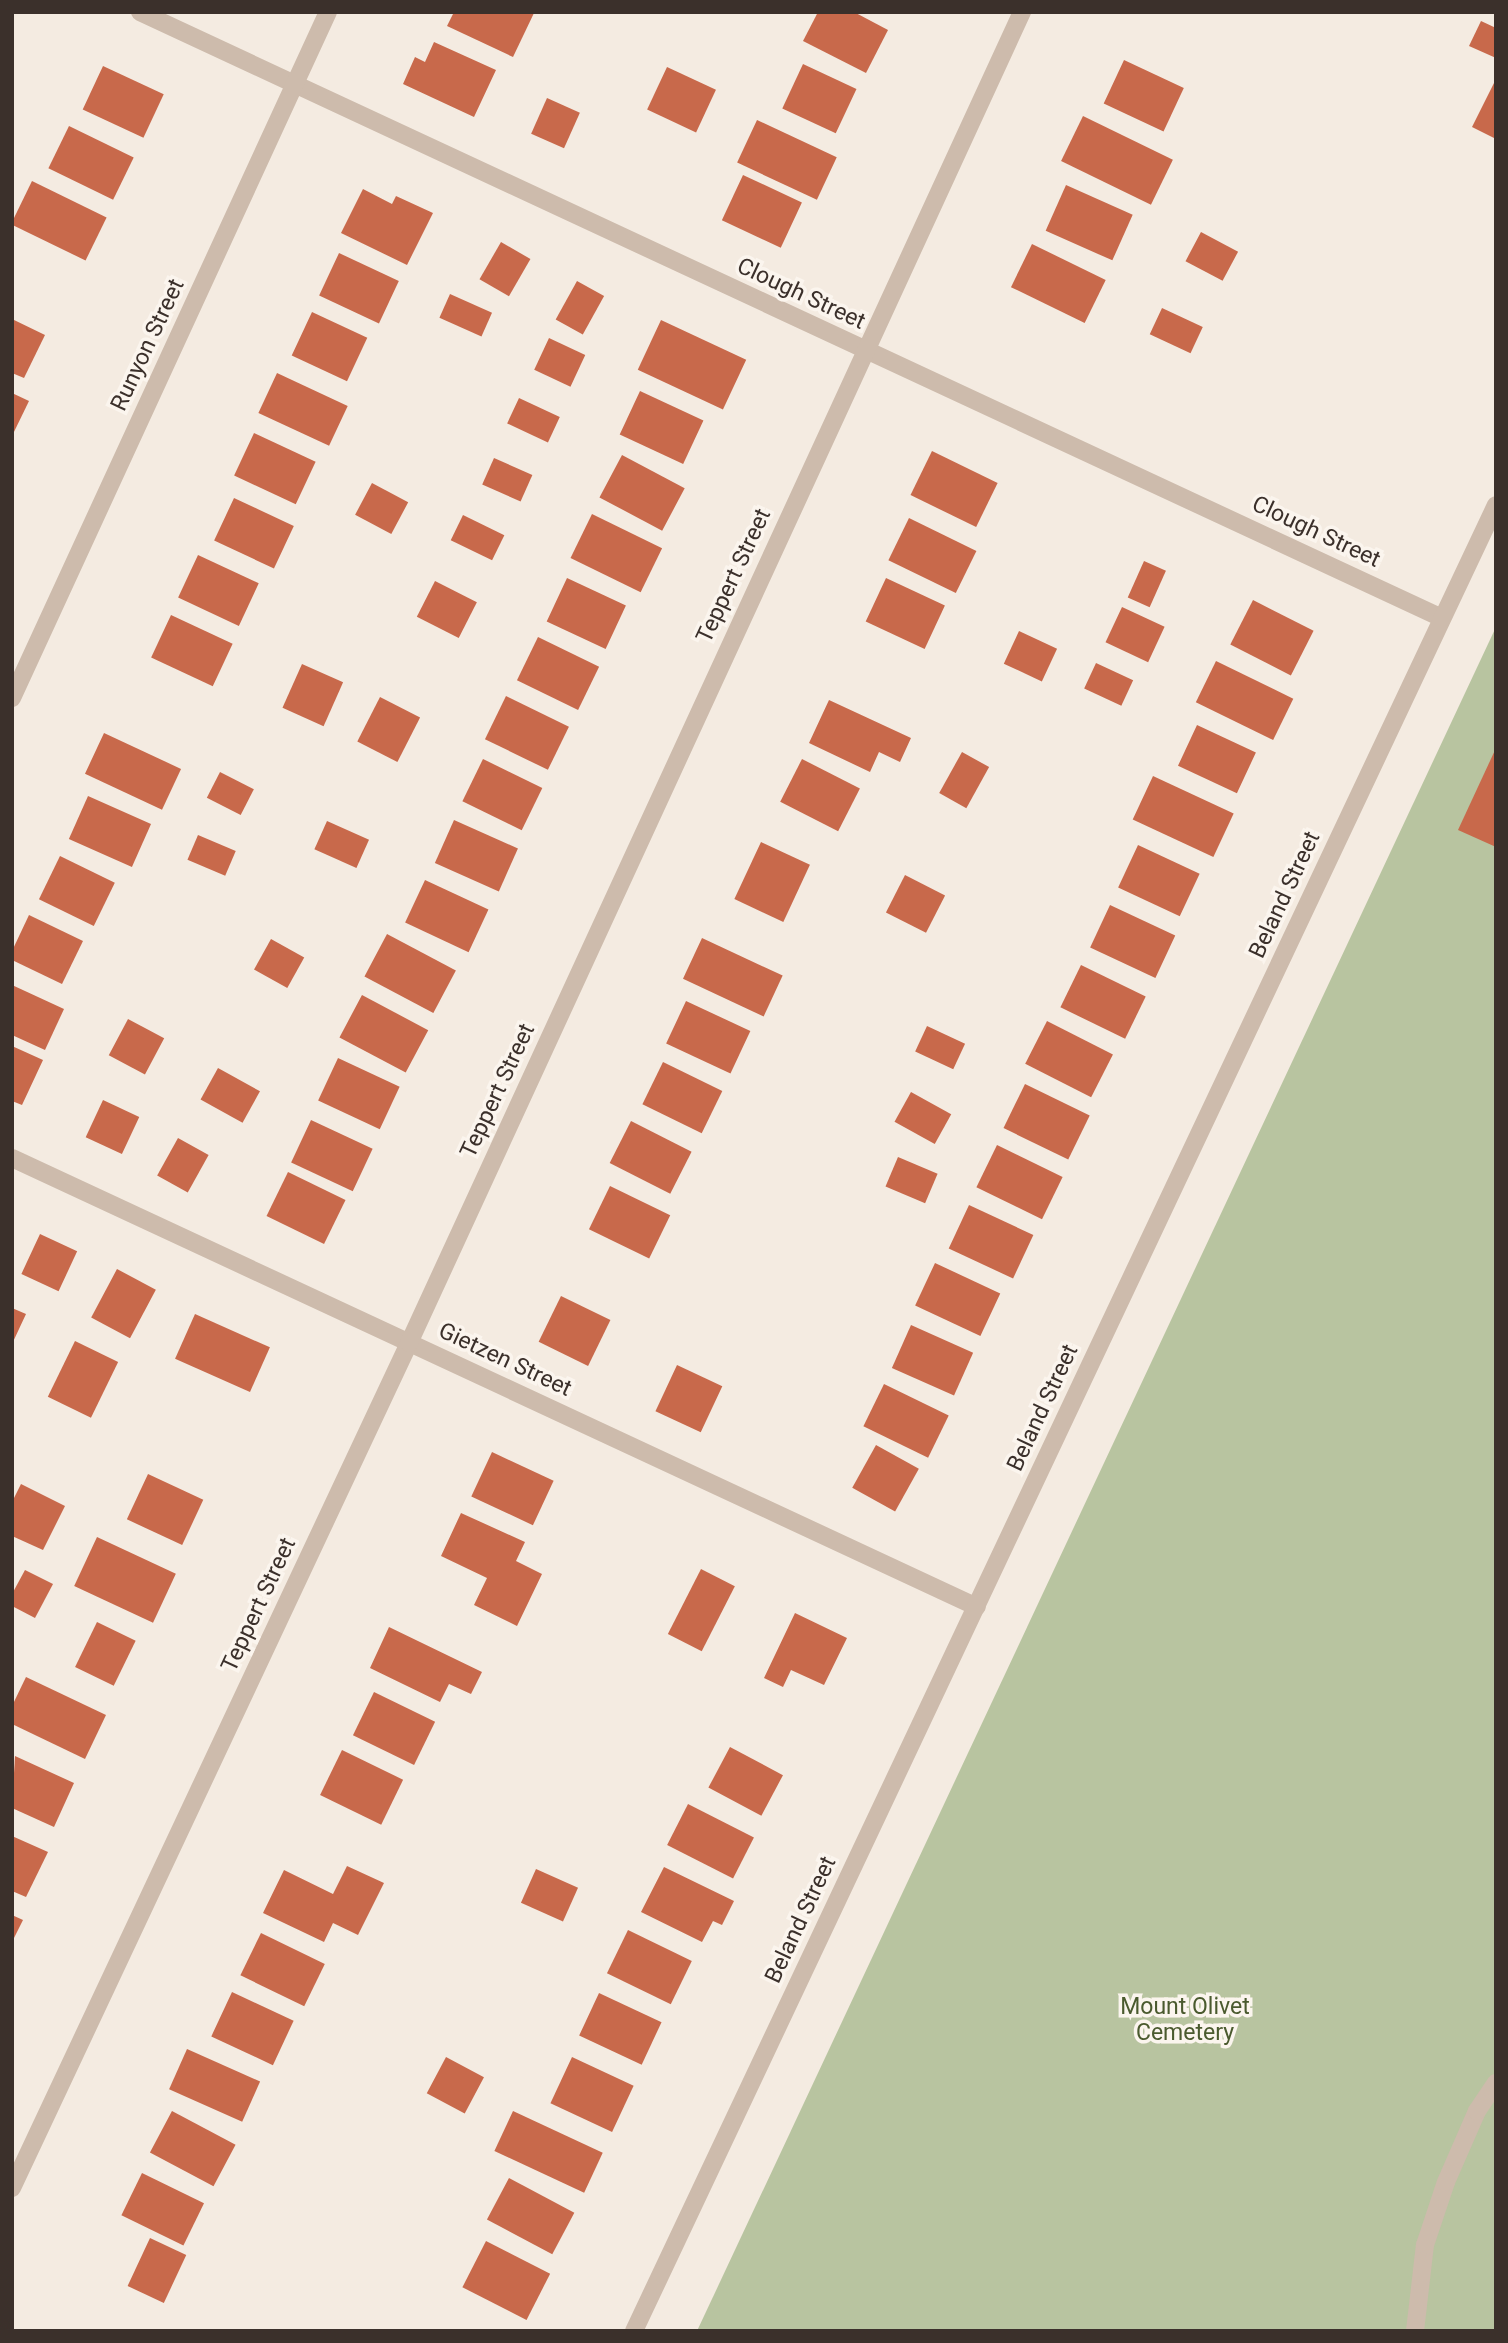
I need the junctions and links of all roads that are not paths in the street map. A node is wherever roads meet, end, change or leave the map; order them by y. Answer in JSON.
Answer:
{"nodes":[{"id":1,"x":140,"y":12,"type":"edge"},
{"id":2,"x":328,"y":12,"type":"edge"},
{"id":3,"x":1022,"y":12,"type":"edge"},
{"id":4,"x":295,"y":85,"type":"junction"},
{"id":5,"x":865,"y":351,"type":"junction"},
{"id":6,"x":1496,"y":505,"type":"edge"},
{"id":7,"x":1443,"y":618,"type":"junction"},
{"id":8,"x":12,"y":698,"type":"edge"},
{"id":9,"x":12,"y":1158,"type":"edge"},
{"id":10,"x":409,"y":1343,"type":"junction"},
{"id":11,"x":977,"y":1606,"type":"junction"},
{"id":12,"x":1496,"y":2083,"type":"edge"},
{"id":13,"x":12,"y":2188,"type":"edge"},
{"id":14,"x":634,"y":2331,"type":"edge"},
{"id":15,"x":1415,"y":2331,"type":"edge"}],
"edges":[{"from":1,"to":4,"type":"street","name":"Clough Street"},
{"from":2,"to":4,"type":"street","name":"Runyon Street"},
{"from":3,"to":5,"type":"street","name":"Teppert Street"},
{"from":4,"to":5,"type":"street","name":"Clough Street"},
{"from":4,"to":8,"type":"street","name":"Runyon Street"},
{"from":5,"to":7,"type":"street","name":"Clough Street"},
{"from":5,"to":10,"type":"street","name":"Teppert Street"},
{"from":6,"to":7,"type":"street","name":"Beland Street"},
{"from":7,"to":11,"type":"street","name":"Beland Street"},
{"from":9,"to":10,"type":"street","name":"Gietzen Street"},
{"from":10,"to":11,"type":"street","name":"Gietzen Street"},
{"from":10,"to":13,"type":"street","name":"Teppert Street"},
{"from":11,"to":14,"type":"street","name":"Beland Street"},
{"from":12,"to":15,"type":"street"}]}
